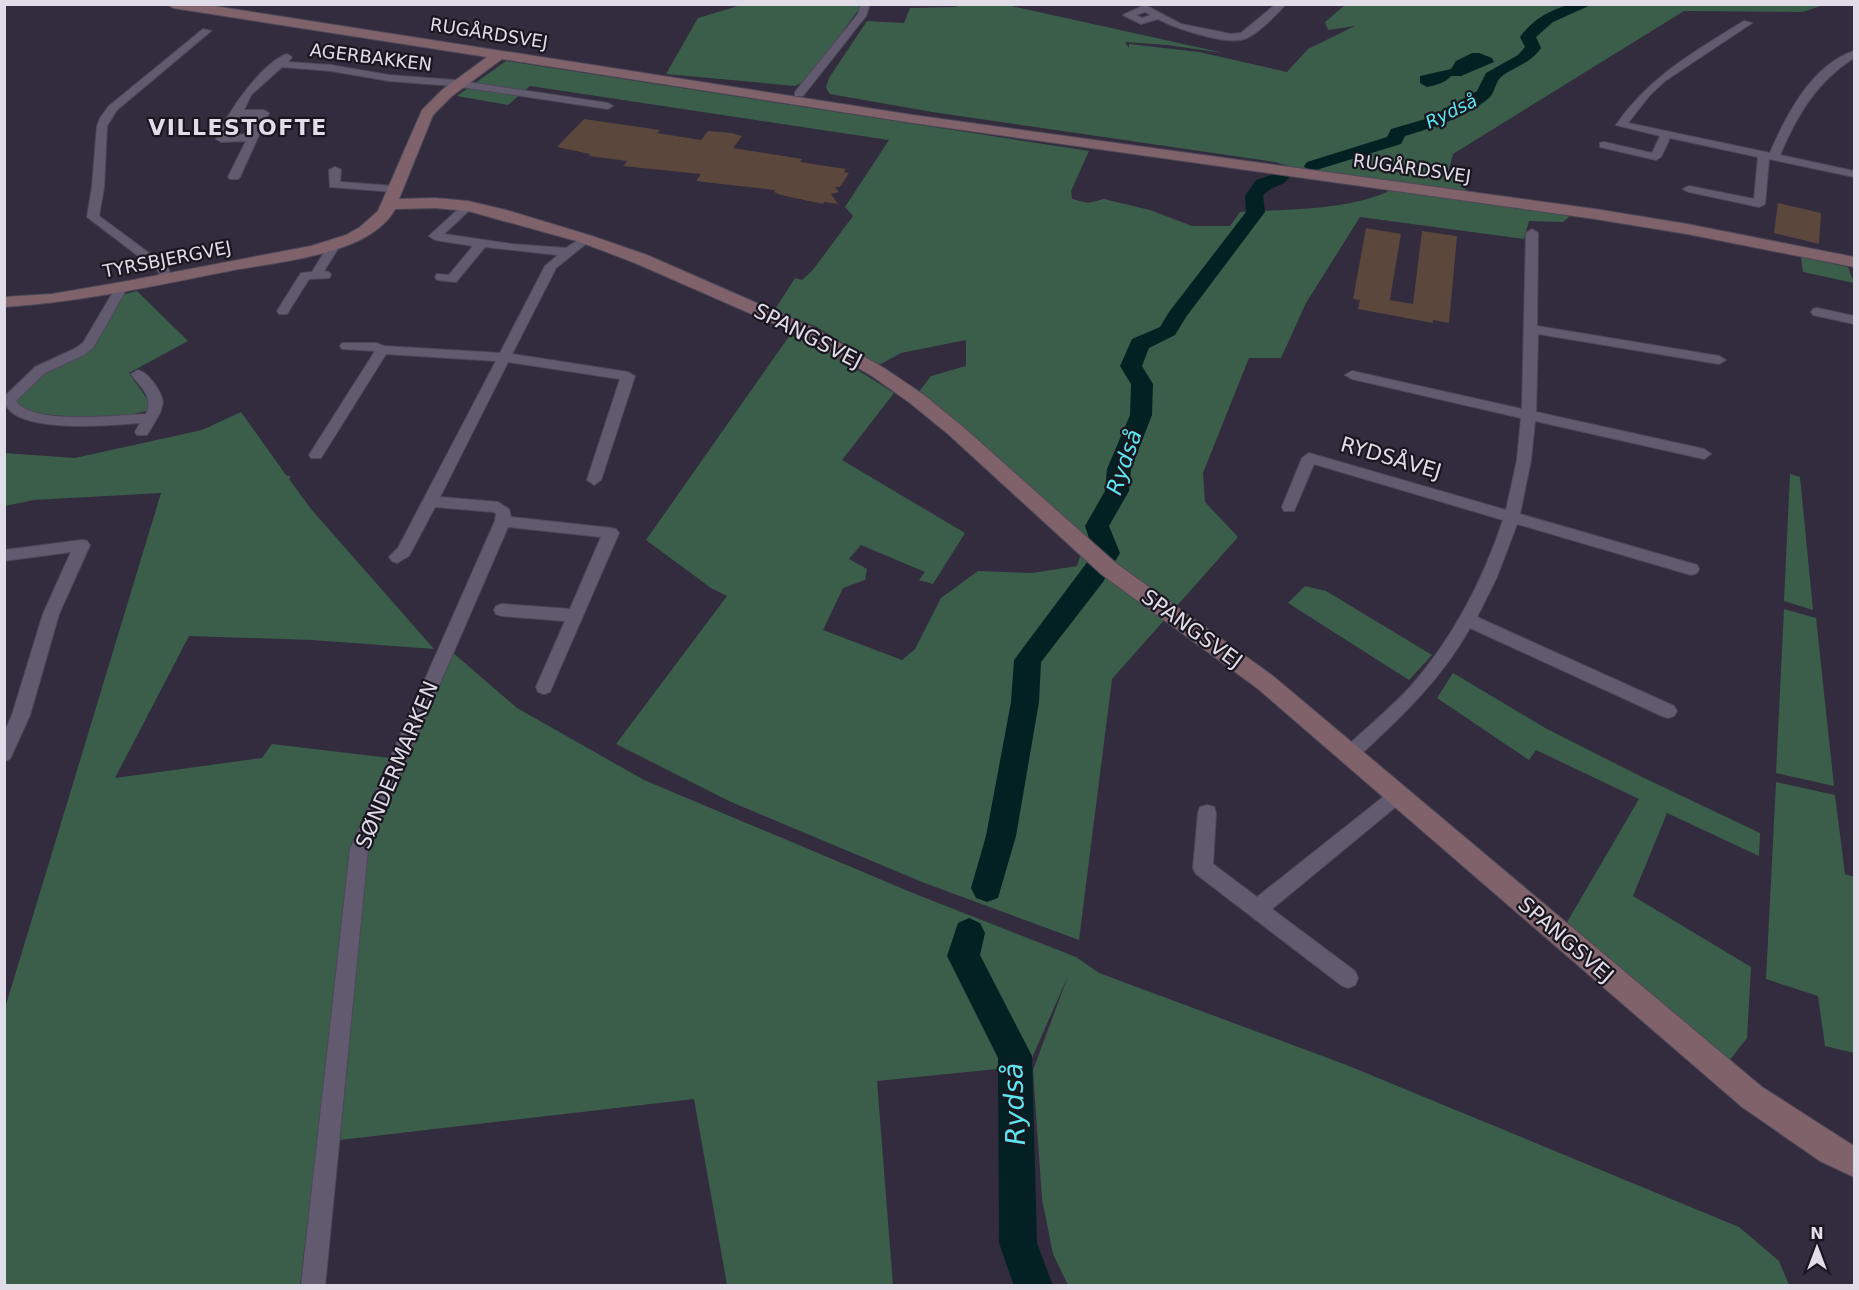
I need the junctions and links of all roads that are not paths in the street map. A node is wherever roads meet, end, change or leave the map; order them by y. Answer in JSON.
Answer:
{"nodes":[{"id":1,"x":173,"y":4,"type":"edge"},
{"id":2,"x":866,"y":4,"type":"edge"},
{"id":3,"x":1282,"y":4,"type":"edge"},
{"id":4,"x":1160,"y":15,"type":"dead end"},
{"id":5,"x":1747,"y":23,"type":"dead end"},
{"id":6,"x":206,"y":31,"type":"dead end"},
{"id":7,"x":1854,"y":54,"type":"edge"},
{"id":8,"x":499,"y":55,"type":"junction"},
{"id":9,"x":620,"y":74,"type":"junction"},
{"id":10,"x":460,"y":84,"type":"junction"},
{"id":11,"x":801,"y":99,"type":"junction"},
{"id":12,"x":608,"y":106,"type":"dead end"},
{"id":13,"x":237,"y":113,"type":"junction"},
{"id":14,"x":1666,"y":135,"type":"junction"},
{"id":15,"x":253,"y":137,"type":"junction"},
{"id":16,"x":1604,"y":146,"type":"dead end"},
{"id":17,"x":1769,"y":156,"type":"junction"},
{"id":18,"x":335,"y":170,"type":"dead end"},
{"id":19,"x":1854,"y":174,"type":"edge"},
{"id":20,"x":234,"y":177,"type":"dead end"},
{"id":21,"x":1689,"y":189,"type":"dead end"},
{"id":22,"x":392,"y":196,"type":"junction"},
{"id":23,"x":468,"y":206,"type":"junction"},
{"id":24,"x":1532,"y":233,"type":"dead end"},
{"id":25,"x":586,"y":239,"type":"junction"},
{"id":26,"x":482,"y":243,"type":"junction"},
{"id":27,"x":335,"y":244,"type":"junction"},
{"id":28,"x":569,"y":252,"type":"junction"},
{"id":29,"x":1854,"y":262,"type":"edge"},
{"id":30,"x":441,"y":277,"type":"dead end"},
{"id":31,"x":166,"y":279,"type":"junction"},
{"id":32,"x":122,"y":287,"type":"junction"},
{"id":33,"x":4,"y":302,"type":"edge"},
{"id":34,"x":283,"y":311,"type":"dead end"},
{"id":35,"x":1817,"y":312,"type":"dead end"},
{"id":36,"x":1854,"y":320,"type":"edge"},
{"id":37,"x":1531,"y":329,"type":"junction"},
{"id":38,"x":347,"y":346,"type":"dead end"},
{"id":39,"x":382,"y":350,"type":"junction"},
{"id":40,"x":504,"y":356,"type":"junction"},
{"id":41,"x":1719,"y":360,"type":"dead end"},
{"id":42,"x":138,"y":374,"type":"dead end"},
{"id":43,"x":1352,"y":375,"type":"dead end"},
{"id":44,"x":1528,"y":414,"type":"junction"},
{"id":45,"x":150,"y":418,"type":"junction"},
{"id":46,"x":142,"y":432,"type":"dead end"},
{"id":47,"x":1704,"y":454,"type":"dead end"},
{"id":48,"x":316,"y":455,"type":"dead end"},
{"id":49,"x":594,"y":480,"type":"dead end"},
{"id":50,"x":430,"y":501,"type":"junction"},
{"id":51,"x":1289,"y":507,"type":"dead end"},
{"id":52,"x":1512,"y":517,"type":"junction"},
{"id":53,"x":503,"y":521,"type":"junction"},
{"id":54,"x":4,"y":556,"type":"edge"},
{"id":55,"x":397,"y":557,"type":"dead end"},
{"id":56,"x":1691,"y":569,"type":"dead end"},
{"id":57,"x":501,"y":610,"type":"dead end"},
{"id":58,"x":574,"y":616,"type":"junction"},
{"id":59,"x":1469,"y":620,"type":"junction"},
{"id":60,"x":544,"y":687,"type":"dead end"},
{"id":61,"x":1668,"y":711,"type":"dead end"},
{"id":62,"x":4,"y":754,"type":"edge"},
{"id":63,"x":1350,"y":754,"type":"junction"},
{"id":64,"x":1398,"y":795,"type":"junction"},
{"id":65,"x":1207,"y":813,"type":"dead end"},
{"id":66,"x":1257,"y":909,"type":"junction"},
{"id":67,"x":1348,"y":978,"type":"dead end"},
{"id":68,"x":1854,"y":1162,"type":"edge"},
{"id":69,"x":313,"y":1286,"type":"edge"}],
"edges":[{"from":1,"to":8,"type":"main road","name":"RUGÅRDSVEJ"},
{"from":2,"to":11,"type":"street"},
{"from":3,"to":4,"type":"street"},
{"from":5,"to":14,"type":"street"},
{"from":6,"to":31,"type":"street"},
{"from":7,"to":17,"type":"street"},
{"from":8,"to":9,"type":"main road","name":"RUGÅRDSVEJ"},
{"from":8,"to":10,"type":"main road","name":"TYRSBJERGVEJ"},
{"from":9,"to":11,"type":"main road","name":"RUGÅRDSVEJ"},
{"from":9,"to":11,"type":"main road","name":"RUGÅRDSVEJ"},
{"from":10,"to":12,"type":"street"},
{"from":10,"to":13,"type":"street","name":"AGERBAKKEN"},
{"from":10,"to":22,"type":"main road","name":"TYRSBJERGVEJ"},
{"from":11,"to":29,"type":"main road","name":"RUGÅRDSVEJ"},
{"from":13,"to":15,"type":"street"},
{"from":13,"to":15,"type":"street","name":"AGERBAKKEN"},
{"from":14,"to":16,"type":"street"},
{"from":14,"to":17,"type":"street"},
{"from":15,"to":20,"type":"street"},
{"from":17,"to":19,"type":"street"},
{"from":17,"to":21,"type":"street"},
{"from":18,"to":22,"type":"street"},
{"from":22,"to":23,"type":"main road","name":"SPANGSVEJ"},
{"from":22,"to":27,"type":"main road","name":"TYRSBJERGVEJ"},
{"from":23,"to":25,"type":"main road","name":"SPANGSVEJ"},
{"from":23,"to":26,"type":"street"},
{"from":24,"to":37,"type":"street"},
{"from":25,"to":28,"type":"street"},
{"from":25,"to":63,"type":"main road","name":"SPANGSVEJ"},
{"from":26,"to":28,"type":"street"},
{"from":26,"to":30,"type":"street"},
{"from":27,"to":31,"type":"main road","name":"TYRSBJERGVEJ"},
{"from":27,"to":34,"type":"street"},
{"from":28,"to":40,"type":"street"},
{"from":31,"to":32,"type":"main road","name":"TYRSBJERGVEJ"},
{"from":32,"to":33,"type":"main road","name":"TYRSBJERGVEJ"},
{"from":32,"to":45,"type":"street"},
{"from":35,"to":36,"type":"street"},
{"from":37,"to":41,"type":"street"},
{"from":37,"to":44,"type":"street"},
{"from":38,"to":39,"type":"street"},
{"from":39,"to":40,"type":"street"},
{"from":39,"to":48,"type":"street"},
{"from":40,"to":49,"type":"street"},
{"from":40,"to":50,"type":"street"},
{"from":42,"to":45,"type":"street"},
{"from":43,"to":44,"type":"street"},
{"from":44,"to":47,"type":"street"},
{"from":44,"to":52,"type":"street"},
{"from":45,"to":46,"type":"street"},
{"from":50,"to":53,"type":"street"},
{"from":50,"to":55,"type":"street"},
{"from":51,"to":52,"type":"street","name":"RYDSÅVEJ"},
{"from":52,"to":56,"type":"street","name":"RYDSÅVEJ"},
{"from":52,"to":59,"type":"street"},
{"from":53,"to":58,"type":"street"},
{"from":53,"to":69,"type":"street","name":"SØNDERMARKEN"},
{"from":54,"to":62,"type":"street"},
{"from":57,"to":58,"type":"street"},
{"from":58,"to":60,"type":"street"},
{"from":59,"to":61,"type":"street"},
{"from":59,"to":63,"type":"street"},
{"from":63,"to":64,"type":"main road","name":"SPANGSVEJ"},
{"from":64,"to":66,"type":"street"},
{"from":64,"to":68,"type":"main road","name":"SPANGSVEJ"},
{"from":65,"to":66,"type":"street"},
{"from":66,"to":67,"type":"street"}]}
